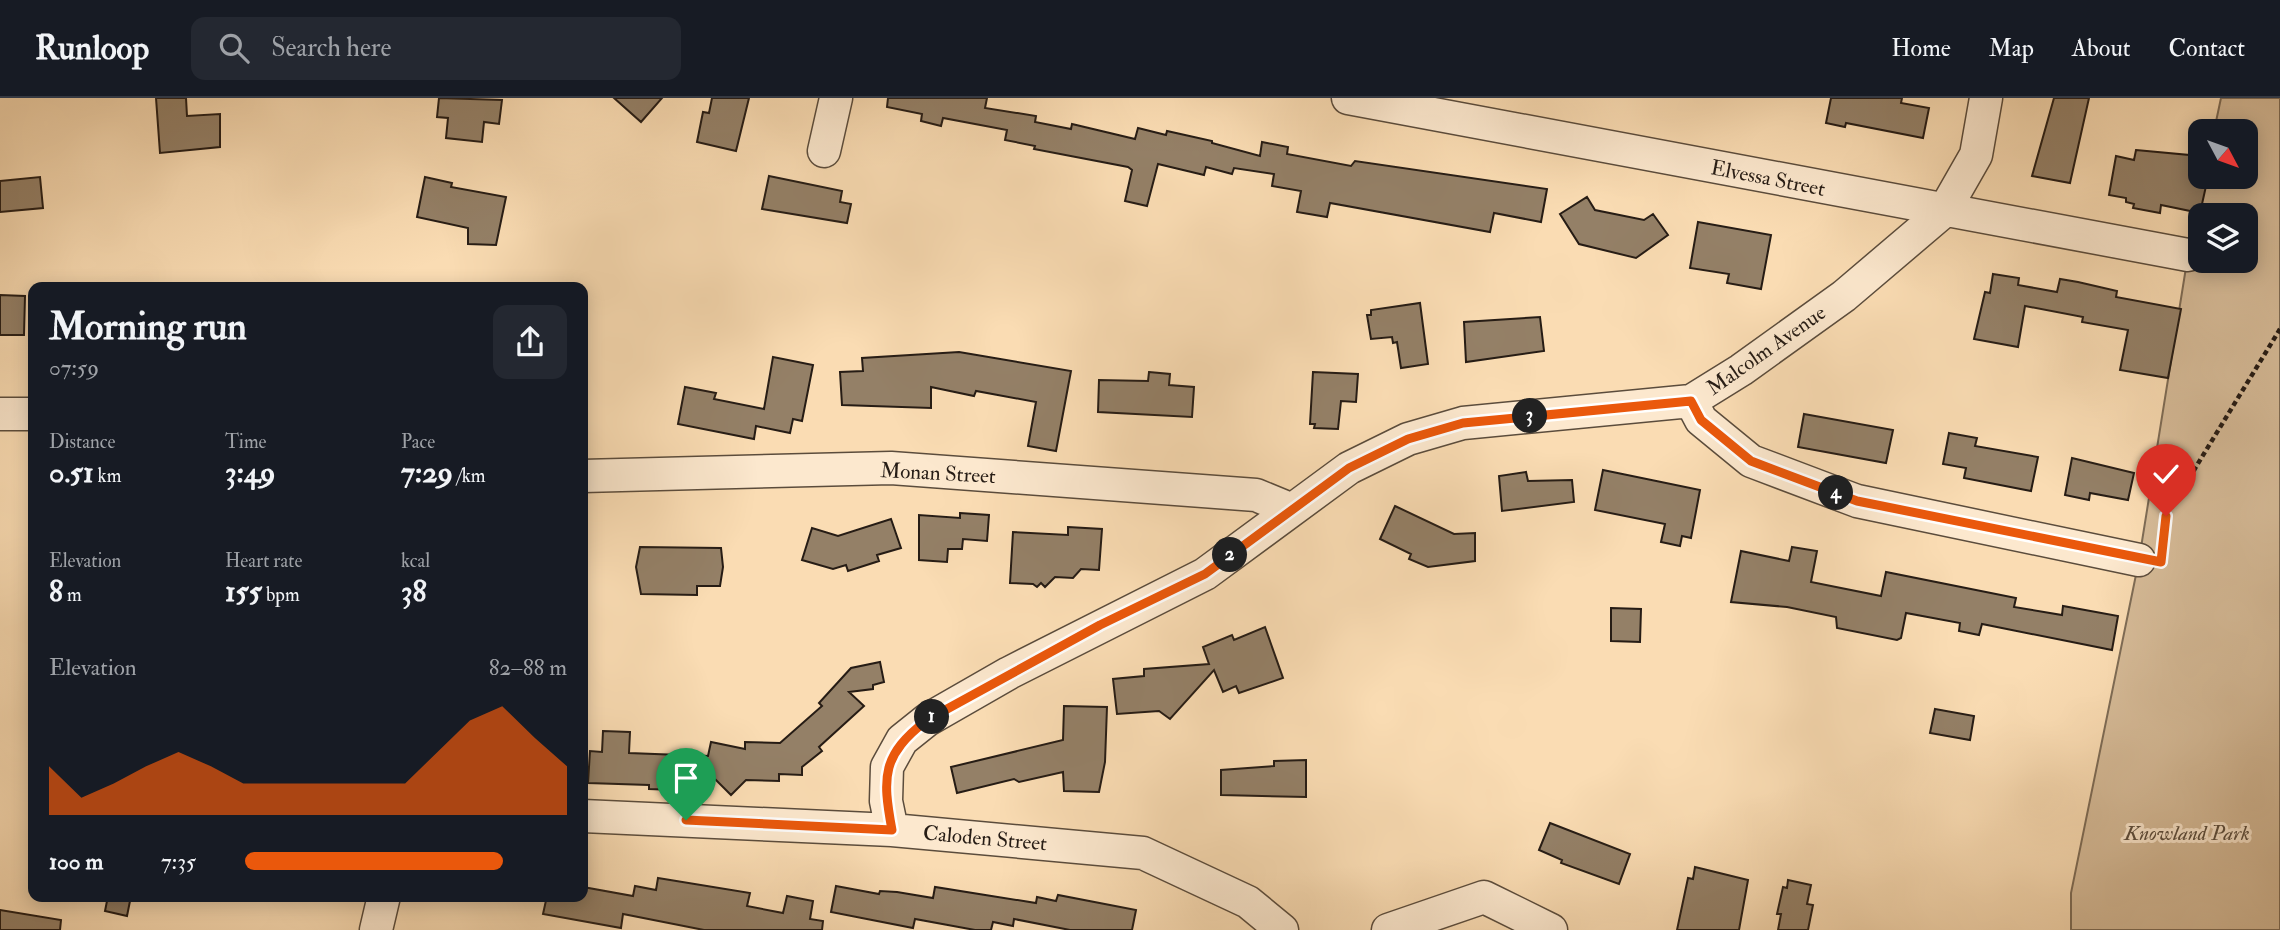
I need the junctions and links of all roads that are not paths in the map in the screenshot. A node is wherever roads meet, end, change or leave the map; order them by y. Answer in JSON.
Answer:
{"nodes":[{"id":1,"x":836,"y":98,"type":"edge"},
{"id":2,"x":1348,"y":98,"type":"edge"},
{"id":3,"x":1986,"y":98,"type":"edge"},
{"id":4,"x":824,"y":150,"type":"dead end"},
{"id":5,"x":1944,"y":211,"type":"junction"},
{"id":6,"x":2188,"y":255,"type":"edge"},
{"id":7,"x":1691,"y":401,"type":"junction"},
{"id":8,"x":0,"y":414,"type":"edge"},
{"id":9,"x":28,"y":414,"type":"edge"},
{"id":10,"x":588,"y":476,"type":"edge"},
{"id":11,"x":1290,"y":509,"type":"junction"},
{"id":12,"x":2139,"y":560,"type":"road end"},
{"id":13,"x":588,"y":816,"type":"edge"},
{"id":14,"x":892,"y":830,"type":"junction"},
{"id":15,"x":383,"y":902,"type":"edge"},
{"id":16,"x":376,"y":930,"type":"edge"},
{"id":17,"x":1282,"y":930,"type":"edge"},
{"id":18,"x":1388,"y":930,"type":"edge"},
{"id":19,"x":1551,"y":930,"type":"edge"}],
"edges":[{"from":1,"to":4,"type":"street"},
{"from":2,"to":5,"type":"street","name":"Elvessa Street"},
{"from":3,"to":5,"type":"street","name":"Malcolm Avenue"},
{"from":5,"to":6,"type":"street","name":"Elvessa Street"},
{"from":5,"to":7,"type":"street","name":"Malcolm Avenue"},
{"from":7,"to":11,"type":"street","name":"Malcolm Avenue"},
{"from":7,"to":12,"type":"street"},
{"from":8,"to":9,"type":"street"},
{"from":10,"to":11,"type":"street","name":"Monan Street"},
{"from":11,"to":14,"type":"street","name":"Malcolm Avenue"},
{"from":13,"to":14,"type":"street","name":"Caloden Street"},
{"from":14,"to":17,"type":"street","name":"Caloden Street"},
{"from":15,"to":16,"type":"street"},
{"from":18,"to":19,"type":"street"}]}
